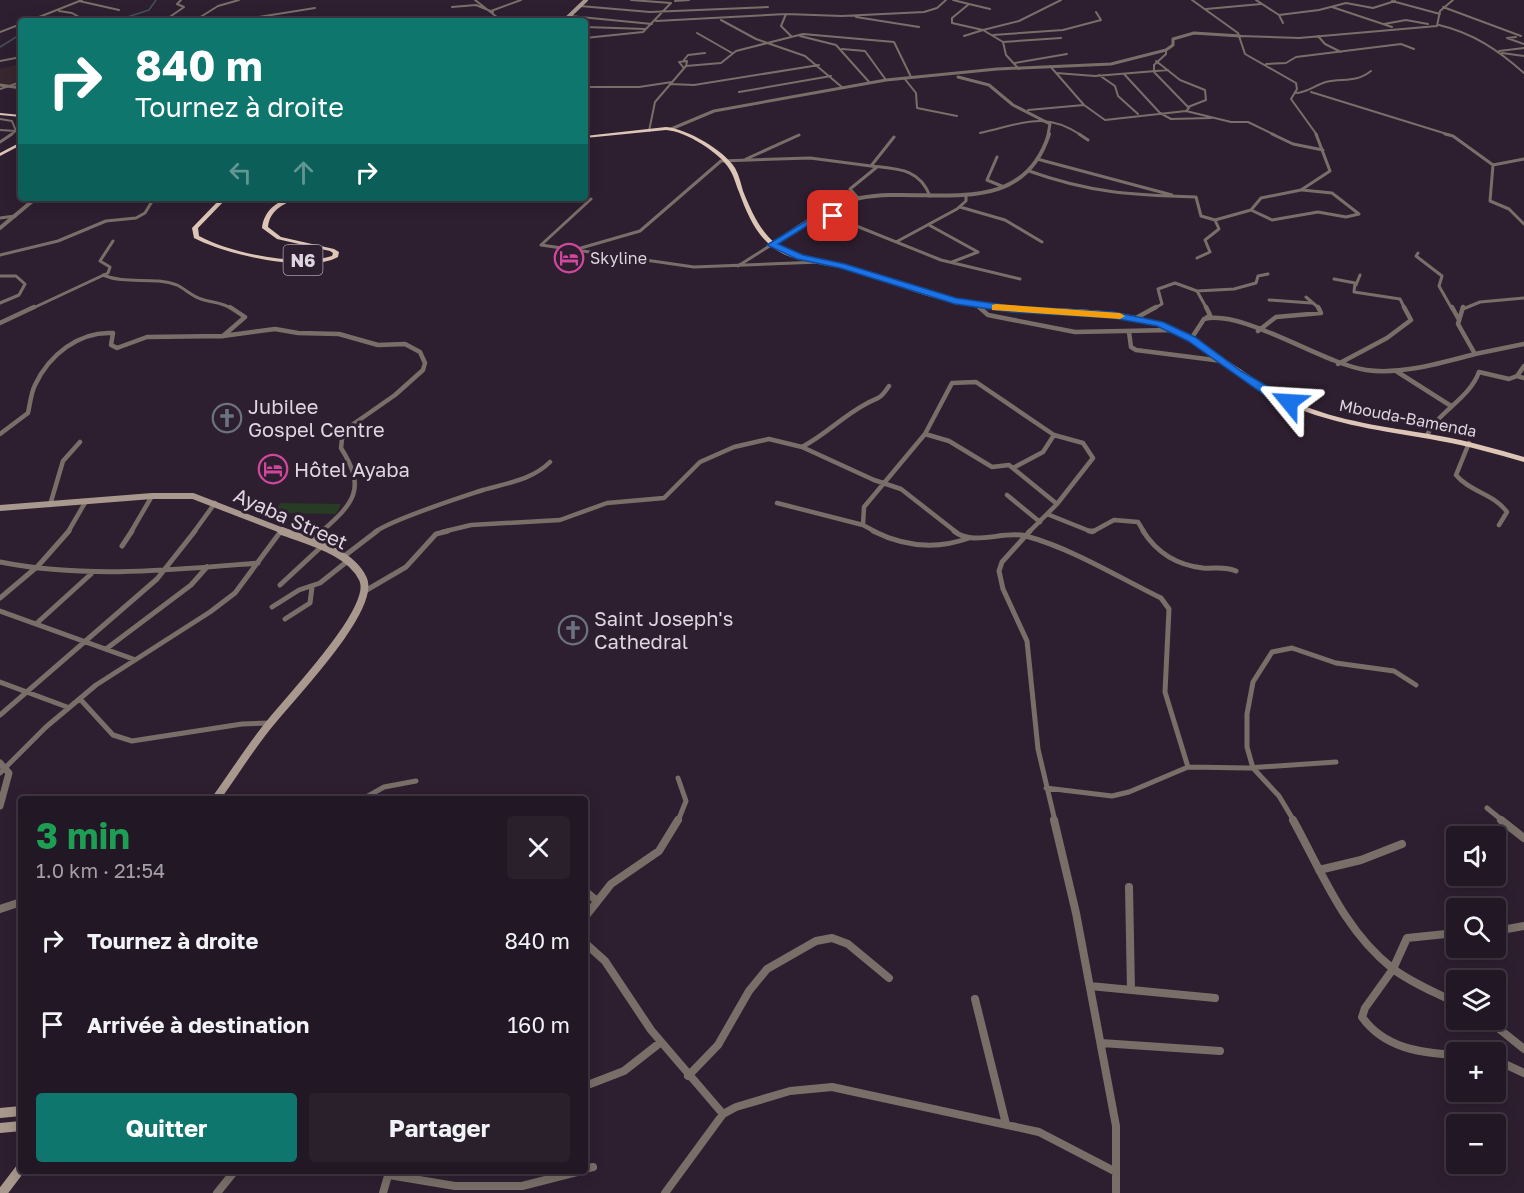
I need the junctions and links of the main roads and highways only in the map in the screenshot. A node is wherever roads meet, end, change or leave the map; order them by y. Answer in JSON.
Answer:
{"nodes":[{"id":1,"x":586,"y":0,"type":"edge"},
{"id":2,"x":568,"y":18,"type":"edge"},
{"id":3,"x":0,"y":114,"type":"edge"},
{"id":4,"x":18,"y":116,"type":"edge"},
{"id":5,"x":588,"y":137,"type":"edge"},
{"id":6,"x":18,"y":145,"type":"edge"},
{"id":7,"x":0,"y":155,"type":"edge"},
{"id":8,"x":221,"y":201,"type":"edge"},
{"id":9,"x":284,"y":201,"type":"edge"},
{"id":10,"x":1524,"y":460,"type":"edge"},
{"id":11,"x":0,"y":508,"type":"edge"},
{"id":12,"x":218,"y":796,"type":"edge"},
{"id":13,"x":18,"y":1111,"type":"edge"},
{"id":14,"x":0,"y":1113,"type":"edge"},
{"id":15,"x":18,"y":1126,"type":"edge"},
{"id":16,"x":0,"y":1128,"type":"edge"},
{"id":17,"x":18,"y":1172,"type":"edge"},
{"id":18,"x":2,"y":1193,"type":"edge"}],
"edges":[{"from":1,"to":2,"type":"main road"},
{"from":3,"to":4,"type":"highway"},
{"from":5,"to":10,"type":"highway","name":"Mbouda-Bamenda"},
{"from":6,"to":7,"type":"highway"},
{"from":8,"to":9,"type":"highway","number":"N6"},
{"from":11,"to":12,"type":"main road","name":"Ayaba Street"},
{"from":13,"to":14,"type":"main road"},
{"from":15,"to":16,"type":"main road"},
{"from":17,"to":18,"type":"main road"}]}
